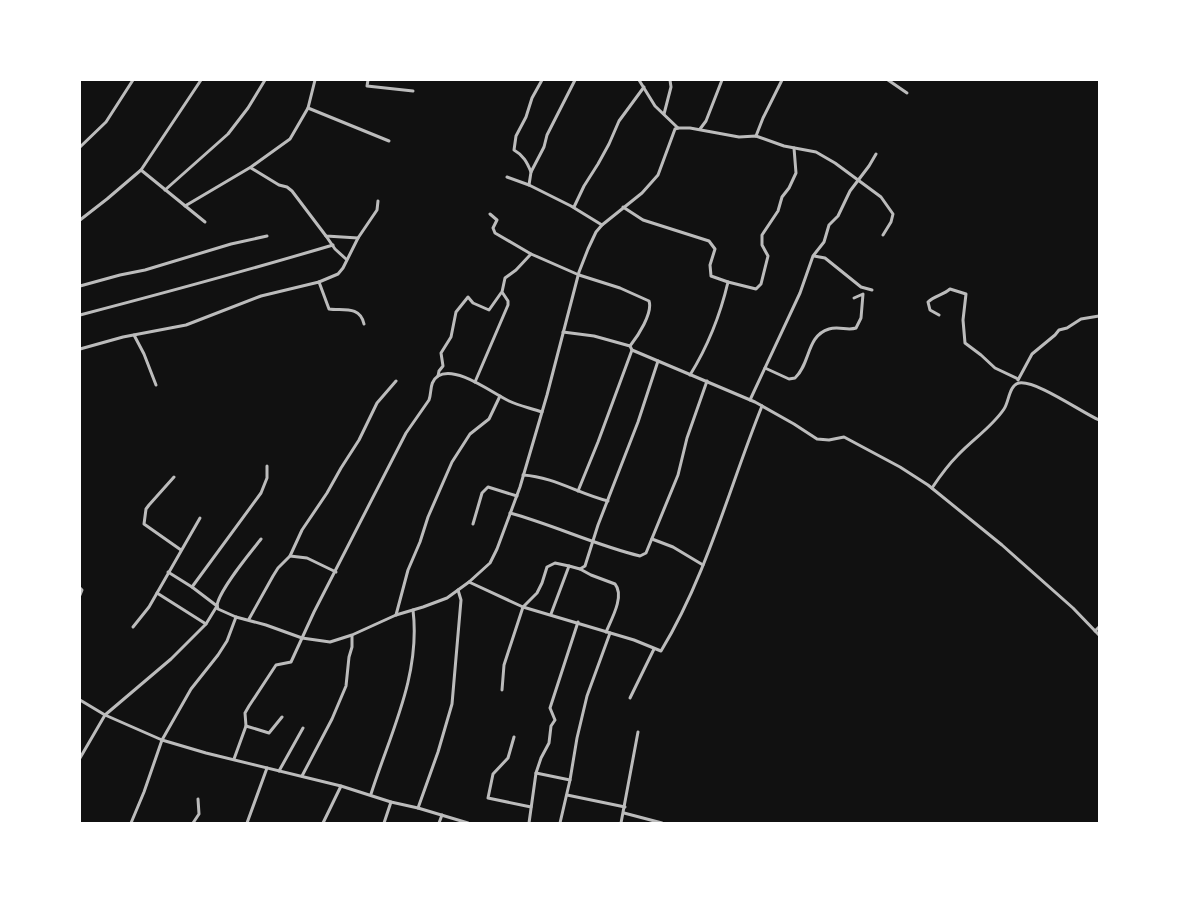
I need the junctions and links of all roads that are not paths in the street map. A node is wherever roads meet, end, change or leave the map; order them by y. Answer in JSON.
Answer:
{"nodes":[{"id":1,"x":133,"y":80,"type":"edge"},
{"id":2,"x":201,"y":80,"type":"edge"},
{"id":3,"x":265,"y":80,"type":"edge"},
{"id":4,"x":315,"y":80,"type":"edge"},
{"id":5,"x":368,"y":80,"type":"edge"},
{"id":6,"x":542,"y":80,"type":"edge"},
{"id":7,"x":575,"y":80,"type":"edge"},
{"id":8,"x":639,"y":80,"type":"edge"},
{"id":9,"x":670,"y":80,"type":"edge"},
{"id":10,"x":722,"y":80,"type":"edge"},
{"id":11,"x":782,"y":80,"type":"edge"},
{"id":12,"x":888,"y":80,"type":"edge"},
{"id":13,"x":644,"y":87,"type":"junction"},
{"id":14,"x":413,"y":91,"type":"dead end"},
{"id":15,"x":907,"y":93,"type":"dead end"},
{"id":16,"x":308,"y":108,"type":"junction"},
{"id":17,"x":664,"y":114,"type":"junction"},
{"id":18,"x":678,"y":128,"type":"junction"},
{"id":19,"x":700,"y":129,"type":"junction"},
{"id":20,"x":756,"y":136,"type":"junction"},
{"id":21,"x":389,"y":141,"type":"dead end"},
{"id":22,"x":80,"y":147,"type":"edge"},
{"id":23,"x":794,"y":148,"type":"junction"},
{"id":24,"x":876,"y":154,"type":"dead end"},
{"id":25,"x":251,"y":167,"type":"junction"},
{"id":26,"x":141,"y":170,"type":"junction"},
{"id":27,"x":531,"y":172,"type":"junction"},
{"id":28,"x":507,"y":177,"type":"dead end"},
{"id":29,"x":858,"y":181,"type":"junction"},
{"id":30,"x":529,"y":185,"type":"junction"},
{"id":31,"x":165,"y":190,"type":"junction"},
{"id":32,"x":378,"y":201,"type":"dead end"},
{"id":33,"x":185,"y":206,"type":"junction"},
{"id":34,"x":574,"y":207,"type":"junction"},
{"id":35,"x":622,"y":208,"type":"junction"},
{"id":36,"x":490,"y":214,"type":"dead end"},
{"id":37,"x":80,"y":220,"type":"edge"},
{"id":38,"x":205,"y":222,"type":"dead end"},
{"id":39,"x":602,"y":225,"type":"junction"},
{"id":40,"x":883,"y":235,"type":"dead end"},
{"id":41,"x":267,"y":236,"type":"dead end"},
{"id":42,"x":326,"y":236,"type":"junction"},
{"id":43,"x":358,"y":238,"type":"junction"},
{"id":44,"x":332,"y":245,"type":"junction"},
{"id":45,"x":531,"y":254,"type":"junction"},
{"id":46,"x":813,"y":256,"type":"junction"},
{"id":47,"x":346,"y":259,"type":"junction"},
{"id":48,"x":579,"y":276,"type":"junction"},
{"id":49,"x":319,"y":282,"type":"junction"},
{"id":50,"x":728,"y":282,"type":"junction"},
{"id":51,"x":80,"y":286,"type":"edge"},
{"id":52,"x":872,"y":290,"type":"dead end"},
{"id":53,"x":502,"y":292,"type":"junction"},
{"id":54,"x":854,"y":298,"type":"dead end"},
{"id":55,"x":80,"y":315,"type":"edge"},
{"id":56,"x":939,"y":315,"type":"dead end"},
{"id":57,"x":1099,"y":316,"type":"edge"},
{"id":58,"x":364,"y":324,"type":"dead end"},
{"id":59,"x":563,"y":332,"type":"junction"},
{"id":60,"x":134,"y":335,"type":"junction"},
{"id":61,"x":630,"y":346,"type":"junction"},
{"id":62,"x":80,"y":349,"type":"edge"},
{"id":63,"x":632,"y":350,"type":"junction"},
{"id":64,"x":658,"y":360,"type":"junction"},
{"id":65,"x":765,"y":368,"type":"junction"},
{"id":66,"x":690,"y":375,"type":"junction"},
{"id":67,"x":438,"y":376,"type":"junction"},
{"id":68,"x":1018,"y":379,"type":"junction"},
{"id":69,"x":396,"y":380,"type":"dead end"},
{"id":70,"x":707,"y":381,"type":"junction"},
{"id":71,"x":475,"y":382,"type":"junction"},
{"id":72,"x":156,"y":385,"type":"dead end"},
{"id":73,"x":1015,"y":385,"type":"junction"},
{"id":74,"x":500,"y":396,"type":"junction"},
{"id":75,"x":750,"y":400,"type":"junction"},
{"id":76,"x":762,"y":406,"type":"junction"},
{"id":77,"x":542,"y":412,"type":"junction"},
{"id":78,"x":1099,"y":420,"type":"edge"},
{"id":79,"x":267,"y":466,"type":"dead end"},
{"id":80,"x":523,"y":475,"type":"junction"},
{"id":81,"x":174,"y":477,"type":"dead end"},
{"id":82,"x":932,"y":488,"type":"junction"},
{"id":83,"x":578,"y":491,"type":"junction"},
{"id":84,"x":516,"y":496,"type":"junction"},
{"id":85,"x":608,"y":501,"type":"junction"},
{"id":86,"x":510,"y":514,"type":"junction"},
{"id":87,"x":200,"y":518,"type":"dead end"},
{"id":88,"x":473,"y":524,"type":"dead end"},
{"id":89,"x":261,"y":539,"type":"dead end"},
{"id":90,"x":652,"y":539,"type":"junction"},
{"id":91,"x":593,"y":542,"type":"junction"},
{"id":92,"x":181,"y":550,"type":"junction"},
{"id":93,"x":290,"y":556,"type":"junction"},
{"id":94,"x":703,"y":565,"type":"junction"},
{"id":95,"x":569,"y":566,"type":"junction"},
{"id":96,"x":580,"y":569,"type":"junction"},
{"id":97,"x":168,"y":572,"type":"junction"},
{"id":98,"x":336,"y":572,"type":"junction"},
{"id":99,"x":469,"y":582,"type":"junction"},
{"id":100,"x":192,"y":587,"type":"junction"},
{"id":101,"x":80,"y":588,"type":"edge"},
{"id":102,"x":458,"y":590,"type":"junction"},
{"id":103,"x":157,"y":593,"type":"junction"},
{"id":104,"x":80,"y":595,"type":"edge"},
{"id":105,"x":217,"y":606,"type":"junction"},
{"id":106,"x":523,"y":607,"type":"junction"},
{"id":107,"x":413,"y":610,"type":"junction"},
{"id":108,"x":551,"y":614,"type":"junction"},
{"id":109,"x":396,"y":616,"type":"junction"},
{"id":110,"x":236,"y":617,"type":"junction"},
{"id":111,"x":249,"y":620,"type":"junction"},
{"id":112,"x":578,"y":622,"type":"junction"},
{"id":113,"x":206,"y":624,"type":"junction"},
{"id":114,"x":1099,"y":626,"type":"edge"},
{"id":115,"x":133,"y":627,"type":"dead end"},
{"id":116,"x":1095,"y":631,"type":"junction"},
{"id":117,"x":608,"y":633,"type":"junction"},
{"id":118,"x":352,"y":635,"type":"junction"},
{"id":119,"x":1099,"y":635,"type":"edge"},
{"id":120,"x":302,"y":638,"type":"junction"},
{"id":121,"x":654,"y":649,"type":"junction"},
{"id":122,"x":502,"y":690,"type":"dead end"},
{"id":123,"x":630,"y":698,"type":"dead end"},
{"id":124,"x":80,"y":700,"type":"edge"},
{"id":125,"x":105,"y":715,"type":"junction"},
{"id":126,"x":282,"y":717,"type":"dead end"},
{"id":127,"x":246,"y":726,"type":"junction"},
{"id":128,"x":303,"y":728,"type":"dead end"},
{"id":129,"x":638,"y":732,"type":"dead end"},
{"id":130,"x":514,"y":736,"type":"dead end"},
{"id":131,"x":162,"y":740,"type":"junction"},
{"id":132,"x":80,"y":758,"type":"edge"},
{"id":133,"x":234,"y":759,"type":"junction"},
{"id":134,"x":267,"y":768,"type":"junction"},
{"id":135,"x":279,"y":771,"type":"junction"},
{"id":136,"x":536,"y":773,"type":"junction"},
{"id":137,"x":302,"y":776,"type":"junction"},
{"id":138,"x":570,"y":780,"type":"junction"},
{"id":139,"x":341,"y":786,"type":"junction"},
{"id":140,"x":371,"y":794,"type":"junction"},
{"id":141,"x":567,"y":795,"type":"junction"},
{"id":142,"x":198,"y":799,"type":"dead end"},
{"id":143,"x":391,"y":802,"type":"junction"},
{"id":144,"x":531,"y":807,"type":"junction"},
{"id":145,"x":625,"y":807,"type":"junction"},
{"id":146,"x":418,"y":808,"type":"junction"},
{"id":147,"x":624,"y":813,"type":"junction"},
{"id":148,"x":442,"y":815,"type":"junction"},
{"id":149,"x":130,"y":823,"type":"edge"},
{"id":150,"x":193,"y":823,"type":"edge"},
{"id":151,"x":247,"y":823,"type":"edge"},
{"id":152,"x":323,"y":823,"type":"edge"},
{"id":153,"x":384,"y":823,"type":"edge"},
{"id":154,"x":439,"y":823,"type":"edge"},
{"id":155,"x":468,"y":823,"type":"edge"},
{"id":156,"x":529,"y":823,"type":"edge"},
{"id":157,"x":560,"y":823,"type":"edge"},
{"id":158,"x":622,"y":823,"type":"edge"},
{"id":159,"x":662,"y":823,"type":"edge"}],
"edges":[{"from":1,"to":22,"type":"street"},
{"from":2,"to":26,"type":"street"},
{"from":3,"to":31,"type":"street"},
{"from":4,"to":16,"type":"street"},
{"from":5,"to":14,"type":"street"},
{"from":6,"to":27,"type":"street"},
{"from":7,"to":27,"type":"street"},
{"from":8,"to":13,"type":"street"},
{"from":9,"to":17,"type":"street"},
{"from":10,"to":19,"type":"street"},
{"from":11,"to":20,"type":"street"},
{"from":12,"to":15,"type":"street"},
{"from":13,"to":17,"type":"street"},
{"from":13,"to":34,"type":"street"},
{"from":16,"to":21,"type":"street"},
{"from":16,"to":25,"type":"street"},
{"from":17,"to":18,"type":"street"},
{"from":18,"to":19,"type":"street"},
{"from":18,"to":35,"type":"street"},
{"from":19,"to":20,"type":"street"},
{"from":20,"to":23,"type":"street"},
{"from":23,"to":29,"type":"street"},
{"from":23,"to":50,"type":"street"},
{"from":24,"to":29,"type":"street"},
{"from":25,"to":33,"type":"street"},
{"from":25,"to":42,"type":"street"},
{"from":26,"to":31,"type":"street"},
{"from":26,"to":37,"type":"street"},
{"from":27,"to":30,"type":"street"},
{"from":28,"to":30,"type":"street"},
{"from":29,"to":40,"type":"street"},
{"from":29,"to":46,"type":"street"},
{"from":30,"to":34,"type":"street"},
{"from":31,"to":33,"type":"street"},
{"from":32,"to":43,"type":"street"},
{"from":33,"to":38,"type":"street"},
{"from":34,"to":39,"type":"street"},
{"from":35,"to":39,"type":"street"},
{"from":35,"to":50,"type":"street"},
{"from":36,"to":45,"type":"street"},
{"from":39,"to":48,"type":"street"},
{"from":41,"to":51,"type":"street"},
{"from":42,"to":43,"type":"street"},
{"from":42,"to":44,"type":"street"},
{"from":43,"to":47,"type":"street"},
{"from":44,"to":47,"type":"street"},
{"from":44,"to":55,"type":"street"},
{"from":45,"to":48,"type":"street"},
{"from":45,"to":53,"type":"street"},
{"from":46,"to":52,"type":"street"},
{"from":46,"to":65,"type":"street"},
{"from":47,"to":49,"type":"street"},
{"from":48,"to":59,"type":"street"},
{"from":48,"to":61,"type":"street"},
{"from":49,"to":58,"type":"street"},
{"from":49,"to":60,"type":"street"},
{"from":50,"to":66,"type":"street"},
{"from":53,"to":67,"type":"street"},
{"from":53,"to":71,"type":"street"},
{"from":54,"to":65,"type":"street"},
{"from":56,"to":68,"type":"street"},
{"from":57,"to":68,"type":"street"},
{"from":59,"to":61,"type":"street"},
{"from":59,"to":77,"type":"street"},
{"from":60,"to":62,"type":"street"},
{"from":60,"to":72,"type":"street"},
{"from":61,"to":63,"type":"street"},
{"from":63,"to":64,"type":"street"},
{"from":63,"to":83,"type":"street"},
{"from":64,"to":66,"type":"street"},
{"from":64,"to":85,"type":"street"},
{"from":65,"to":75,"type":"street"},
{"from":66,"to":70,"type":"street"},
{"from":67,"to":71,"type":"street"},
{"from":67,"to":98,"type":"street"},
{"from":68,"to":73,"type":"street"},
{"from":69,"to":93,"type":"street"},
{"from":70,"to":75,"type":"street"},
{"from":70,"to":90,"type":"street"},
{"from":71,"to":74,"type":"street"},
{"from":73,"to":78,"type":"street"},
{"from":73,"to":82,"type":"street"},
{"from":74,"to":77,"type":"street"},
{"from":74,"to":109,"type":"street"},
{"from":75,"to":76,"type":"street"},
{"from":76,"to":82,"type":"street"},
{"from":76,"to":94,"type":"street"},
{"from":77,"to":80,"type":"street"},
{"from":79,"to":100,"type":"street"},
{"from":80,"to":83,"type":"street"},
{"from":80,"to":84,"type":"street"},
{"from":81,"to":92,"type":"street"},
{"from":82,"to":116,"type":"street"},
{"from":83,"to":85,"type":"street"},
{"from":84,"to":86,"type":"street"},
{"from":84,"to":88,"type":"street"},
{"from":85,"to":91,"type":"street"},
{"from":86,"to":91,"type":"street"},
{"from":86,"to":99,"type":"street"},
{"from":87,"to":92,"type":"street"},
{"from":89,"to":105,"type":"street"},
{"from":90,"to":91,"type":"street"},
{"from":90,"to":94,"type":"street"},
{"from":91,"to":96,"type":"street"},
{"from":92,"to":97,"type":"street"},
{"from":93,"to":98,"type":"street"},
{"from":93,"to":111,"type":"street"},
{"from":94,"to":121,"type":"street"},
{"from":95,"to":96,"type":"street"},
{"from":95,"to":106,"type":"street"},
{"from":95,"to":108,"type":"street"},
{"from":96,"to":117,"type":"street"},
{"from":97,"to":100,"type":"street"},
{"from":97,"to":103,"type":"street"},
{"from":98,"to":120,"type":"street"},
{"from":99,"to":102,"type":"street"},
{"from":99,"to":106,"type":"street"},
{"from":100,"to":105,"type":"street"},
{"from":101,"to":104,"type":"street"},
{"from":102,"to":107,"type":"street"},
{"from":102,"to":146,"type":"street"},
{"from":103,"to":113,"type":"street"},
{"from":103,"to":115,"type":"street"},
{"from":105,"to":110,"type":"street"},
{"from":105,"to":113,"type":"street"},
{"from":106,"to":108,"type":"street"},
{"from":106,"to":122,"type":"street"},
{"from":107,"to":109,"type":"street"},
{"from":107,"to":140,"type":"street"},
{"from":108,"to":112,"type":"street"},
{"from":109,"to":118,"type":"street"},
{"from":110,"to":111,"type":"street"},
{"from":110,"to":131,"type":"street"},
{"from":111,"to":120,"type":"street"},
{"from":112,"to":117,"type":"street"},
{"from":112,"to":136,"type":"street"},
{"from":113,"to":125,"type":"street"},
{"from":114,"to":116,"type":"street"},
{"from":116,"to":119,"type":"street"},
{"from":117,"to":121,"type":"street"},
{"from":117,"to":138,"type":"street"},
{"from":118,"to":120,"type":"street"},
{"from":118,"to":137,"type":"street"},
{"from":120,"to":127,"type":"street"},
{"from":121,"to":123,"type":"street"},
{"from":124,"to":125,"type":"street"},
{"from":125,"to":131,"type":"street"},
{"from":125,"to":132,"type":"street"},
{"from":126,"to":127,"type":"street"},
{"from":127,"to":133,"type":"street"},
{"from":128,"to":135,"type":"street"},
{"from":129,"to":145,"type":"street"},
{"from":130,"to":144,"type":"street"},
{"from":131,"to":133,"type":"street"},
{"from":131,"to":149,"type":"street"},
{"from":133,"to":134,"type":"street"},
{"from":134,"to":135,"type":"street"},
{"from":134,"to":151,"type":"street"},
{"from":135,"to":137,"type":"street"},
{"from":136,"to":138,"type":"street"},
{"from":136,"to":144,"type":"street"},
{"from":137,"to":139,"type":"street"},
{"from":138,"to":141,"type":"street"},
{"from":139,"to":140,"type":"street"},
{"from":139,"to":152,"type":"street"},
{"from":140,"to":143,"type":"street"},
{"from":141,"to":145,"type":"street"},
{"from":141,"to":157,"type":"street"},
{"from":142,"to":150,"type":"street"},
{"from":143,"to":146,"type":"street"},
{"from":143,"to":153,"type":"street"},
{"from":144,"to":156,"type":"street"},
{"from":145,"to":147,"type":"street"},
{"from":146,"to":148,"type":"street"},
{"from":147,"to":158,"type":"street"},
{"from":147,"to":159,"type":"street"},
{"from":148,"to":154,"type":"street"},
{"from":148,"to":155,"type":"street"}]}
